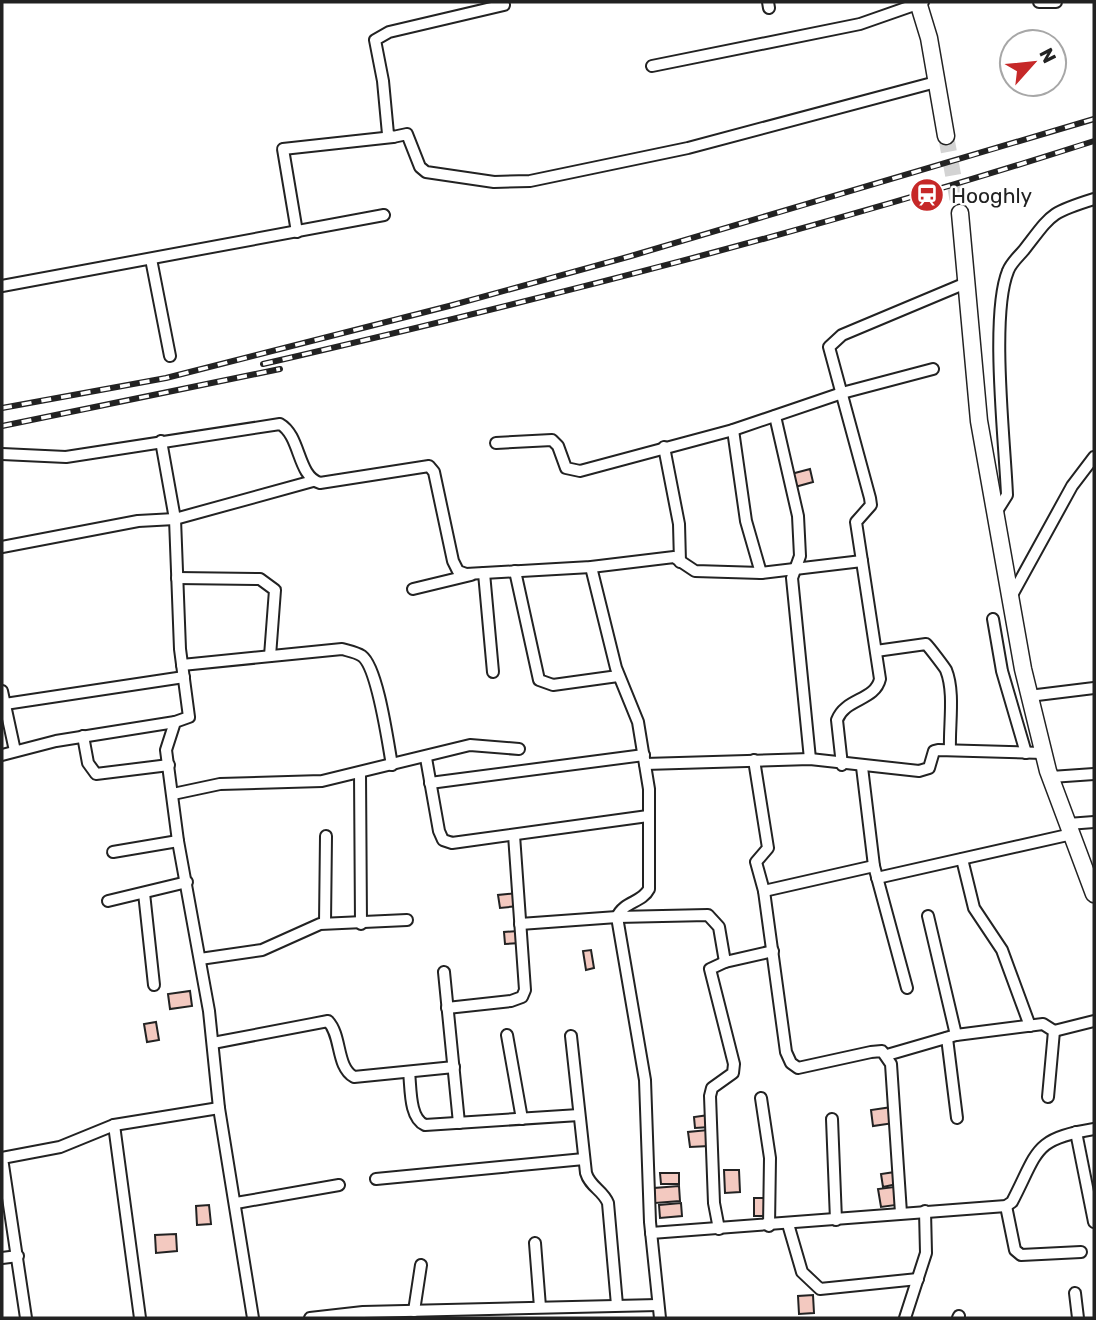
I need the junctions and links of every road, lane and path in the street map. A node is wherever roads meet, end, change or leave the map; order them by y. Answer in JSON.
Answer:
{"nodes":[{"id":1,"x":920,"y":2,"type":"edge"},
{"id":2,"x":1039,"y":2,"type":"edge"},
{"id":3,"x":1056,"y":2,"type":"edge"},
{"id":4,"x":504,"y":5,"type":"dead end"},
{"id":5,"x":652,"y":66,"type":"dead end"},
{"id":6,"x":936,"y":82,"type":"junction"},
{"id":7,"x":393,"y":136,"type":"junction"},
{"id":8,"x":946,"y":136,"type":"tunnel mouth"},
{"id":9,"x":1094,"y":199,"type":"edge"},
{"id":10,"x":960,"y":213,"type":"tunnel mouth"},
{"id":11,"x":384,"y":215,"type":"dead end"},
{"id":12,"x":297,"y":232,"type":"junction"},
{"id":13,"x":151,"y":259,"type":"junction"},
{"id":14,"x":966,"y":283,"type":"junction"},
{"id":15,"x":2,"y":286,"type":"edge"},
{"id":16,"x":170,"y":356,"type":"dead end"},
{"id":17,"x":933,"y":369,"type":"dead end"},
{"id":18,"x":842,"y":393,"type":"junction"},
{"id":19,"x":775,"y":416,"type":"junction"},
{"id":20,"x":733,"y":430,"type":"junction"},
{"id":21,"x":161,"y":441,"type":"junction"},
{"id":22,"x":496,"y":443,"type":"dead end"},
{"id":23,"x":664,"y":447,"type":"junction"},
{"id":24,"x":2,"y":454,"type":"edge"},
{"id":25,"x":1094,"y":457,"type":"edge"},
{"id":26,"x":313,"y":481,"type":"junction"},
{"id":27,"x":997,"y":511,"type":"junction"},
{"id":28,"x":175,"y":519,"type":"junction"},
{"id":29,"x":2,"y":547,"type":"edge"},
{"id":30,"x":862,"y":561,"type":"junction"},
{"id":31,"x":680,"y":562,"type":"junction"},
{"id":32,"x":591,"y":567,"type":"junction"},
{"id":33,"x":794,"y":569,"type":"junction"},
{"id":34,"x":515,"y":571,"type":"junction"},
{"id":35,"x":480,"y":573,"type":"junction"},
{"id":36,"x":761,"y":573,"type":"junction"},
{"id":37,"x":177,"y":578,"type":"junction"},
{"id":38,"x":413,"y":589,"type":"dead end"},
{"id":39,"x":1011,"y":597,"type":"junction"},
{"id":40,"x":993,"y":620,"type":"dead end"},
{"id":41,"x":876,"y":651,"type":"junction"},
{"id":42,"x":270,"y":656,"type":"junction"},
{"id":43,"x":183,"y":671,"type":"junction"},
{"id":44,"x":493,"y":672,"type":"dead end"},
{"id":45,"x":618,"y":676,"type":"junction"},
{"id":46,"x":1094,"y":688,"type":"edge"},
{"id":47,"x":2,"y":691,"type":"edge"},
{"id":48,"x":1030,"y":696,"type":"junction"},
{"id":49,"x":5,"y":704,"type":"junction"},
{"id":50,"x":175,"y":722,"type":"junction"},
{"id":51,"x":83,"y":736,"type":"junction"},
{"id":52,"x":519,"y":749,"type":"dead end"},
{"id":53,"x":950,"y":749,"type":"junction"},
{"id":54,"x":15,"y":751,"type":"junction"},
{"id":55,"x":1026,"y":753,"type":"junction"},
{"id":56,"x":1044,"y":753,"type":"junction"},
{"id":57,"x":2,"y":755,"type":"edge"},
{"id":58,"x":426,"y":758,"type":"junction"},
{"id":59,"x":810,"y":759,"type":"junction"},
{"id":60,"x":644,"y":760,"type":"junction"},
{"id":61,"x":754,"y":761,"type":"junction"},
{"id":62,"x":169,"y":765,"type":"junction"},
{"id":63,"x":392,"y":765,"type":"junction"},
{"id":64,"x":842,"y":765,"type":"junction"},
{"id":65,"x":862,"y":767,"type":"junction"},
{"id":66,"x":360,"y":773,"type":"junction"},
{"id":67,"x":1094,"y":774,"type":"edge"},
{"id":68,"x":1051,"y":777,"type":"junction"},
{"id":69,"x":430,"y":783,"type":"junction"},
{"id":70,"x":173,"y":794,"type":"junction"},
{"id":71,"x":649,"y":816,"type":"junction"},
{"id":72,"x":1094,"y":822,"type":"edge"},
{"id":73,"x":1070,"y":829,"type":"junction"},
{"id":74,"x":514,"y":835,"type":"junction"},
{"id":75,"x":326,"y":836,"type":"dead end"},
{"id":76,"x":178,"y":841,"type":"junction"},
{"id":77,"x":113,"y":852,"type":"dead end"},
{"id":78,"x":962,"y":859,"type":"junction"},
{"id":79,"x":874,"y":866,"type":"junction"},
{"id":80,"x":1090,"y":869,"type":"edge"},
{"id":81,"x":877,"y":878,"type":"junction"},
{"id":82,"x":187,"y":882,"type":"junction"},
{"id":83,"x":764,"y":891,"type":"junction"},
{"id":84,"x":144,"y":893,"type":"junction"},
{"id":85,"x":1094,"y":894,"type":"edge"},
{"id":86,"x":108,"y":901,"type":"dead end"},
{"id":87,"x":928,"y":916,"type":"dead end"},
{"id":88,"x":617,"y":917,"type":"junction"},
{"id":89,"x":407,"y":920,"type":"dead end"},
{"id":90,"x":325,"y":923,"type":"junction"},
{"id":91,"x":361,"y":924,"type":"junction"},
{"id":92,"x":520,"y":924,"type":"junction"},
{"id":93,"x":773,"y":951,"type":"junction"},
{"id":94,"x":200,"y":959,"type":"junction"},
{"id":95,"x":725,"y":962,"type":"junction"},
{"id":96,"x":443,"y":972,"type":"dead end"},
{"id":97,"x":154,"y":985,"type":"dead end"},
{"id":98,"x":907,"y":988,"type":"dead end"},
{"id":99,"x":447,"y":1008,"type":"junction"},
{"id":100,"x":1094,"y":1021,"type":"edge"},
{"id":101,"x":1030,"y":1026,"type":"junction"},
{"id":102,"x":1054,"y":1031,"type":"junction"},
{"id":103,"x":507,"y":1035,"type":"dead end"},
{"id":104,"x":571,"y":1036,"type":"dead end"},
{"id":105,"x":952,"y":1037,"type":"junction"},
{"id":106,"x":213,"y":1043,"type":"junction"},
{"id":107,"x":887,"y":1055,"type":"junction"},
{"id":108,"x":454,"y":1067,"type":"junction"},
{"id":109,"x":409,"y":1072,"type":"junction"},
{"id":110,"x":1048,"y":1097,"type":"dead end"},
{"id":111,"x":761,"y":1098,"type":"dead end"},
{"id":112,"x":219,"y":1108,"type":"junction"},
{"id":113,"x":579,"y":1115,"type":"junction"},
{"id":114,"x":957,"y":1118,"type":"dead end"},
{"id":115,"x":522,"y":1119,"type":"junction"},
{"id":116,"x":832,"y":1119,"type":"dead end"},
{"id":117,"x":459,"y":1123,"type":"junction"},
{"id":118,"x":114,"y":1125,"type":"junction"},
{"id":119,"x":1094,"y":1129,"type":"edge"},
{"id":120,"x":1076,"y":1132,"type":"junction"},
{"id":121,"x":584,"y":1159,"type":"junction"},
{"id":122,"x":376,"y":1179,"type":"dead end"},
{"id":123,"x":339,"y":1185,"type":"dead end"},
{"id":124,"x":236,"y":1203,"type":"junction"},
{"id":125,"x":1006,"y":1206,"type":"junction"},
{"id":126,"x":925,"y":1212,"type":"junction"},
{"id":127,"x":901,"y":1213,"type":"junction"},
{"id":128,"x":836,"y":1220,"type":"junction"},
{"id":129,"x":1094,"y":1222,"type":"edge"},
{"id":130,"x":788,"y":1224,"type":"junction"},
{"id":131,"x":769,"y":1226,"type":"junction"},
{"id":132,"x":719,"y":1229,"type":"junction"},
{"id":133,"x":651,"y":1233,"type":"junction"},
{"id":134,"x":535,"y":1243,"type":"dead end"},
{"id":135,"x":1081,"y":1252,"type":"dead end"},
{"id":136,"x":18,"y":1256,"type":"junction"},
{"id":137,"x":2,"y":1258,"type":"edge"},
{"id":138,"x":421,"y":1265,"type":"dead end"},
{"id":139,"x":918,"y":1279,"type":"junction"},
{"id":140,"x":1075,"y":1293,"type":"dead end"},
{"id":141,"x":599,"y":1306,"type":"junction"},
{"id":142,"x":617,"y":1306,"type":"junction"},
{"id":143,"x":658,"y":1306,"type":"junction"},
{"id":144,"x":540,"y":1307,"type":"junction"},
{"id":145,"x":414,"y":1311,"type":"junction"},
{"id":146,"x":451,"y":1314,"type":"edge"},
{"id":147,"x":363,"y":1315,"type":"edge"},
{"id":148,"x":26,"y":1318,"type":"edge"},
{"id":149,"x":140,"y":1318,"type":"edge"},
{"id":150,"x":253,"y":1318,"type":"edge"},
{"id":151,"x":310,"y":1318,"type":"edge"},
{"id":152,"x":598,"y":1318,"type":"edge"},
{"id":153,"x":660,"y":1318,"type":"edge"},
{"id":154,"x":905,"y":1318,"type":"edge"},
{"id":155,"x":1078,"y":1318,"type":"edge"}],
"edges":[{"from":1,"to":5,"type":"street"},
{"from":1,"to":6,"type":"street"},
{"from":2,"to":3,"type":"street"},
{"from":4,"to":7,"type":"street"},
{"from":6,"to":7,"type":"street"},
{"from":6,"to":8,"type":"street"},
{"from":7,"to":12,"type":"street"},
{"from":9,"to":27,"type":"street"},
{"from":10,"to":14,"type":"street"},
{"from":11,"to":12,"type":"street"},
{"from":12,"to":13,"type":"street"},
{"from":13,"to":15,"type":"street"},
{"from":13,"to":16,"type":"street"},
{"from":14,"to":18,"type":"street"},
{"from":14,"to":27,"type":"street"},
{"from":17,"to":18,"type":"street"},
{"from":18,"to":19,"type":"street"},
{"from":18,"to":30,"type":"street"},
{"from":19,"to":20,"type":"street"},
{"from":19,"to":33,"type":"street"},
{"from":20,"to":23,"type":"street"},
{"from":20,"to":36,"type":"street"},
{"from":21,"to":24,"type":"street"},
{"from":21,"to":26,"type":"street"},
{"from":21,"to":28,"type":"street"},
{"from":22,"to":23,"type":"street"},
{"from":23,"to":31,"type":"street"},
{"from":25,"to":39,"type":"street"},
{"from":26,"to":28,"type":"street"},
{"from":26,"to":35,"type":"street"},
{"from":27,"to":39,"type":"street"},
{"from":28,"to":29,"type":"street"},
{"from":28,"to":37,"type":"street"},
{"from":30,"to":33,"type":"street"},
{"from":30,"to":41,"type":"street"},
{"from":31,"to":32,"type":"street"},
{"from":31,"to":36,"type":"street"},
{"from":32,"to":34,"type":"street"},
{"from":32,"to":45,"type":"street"},
{"from":33,"to":36,"type":"street"},
{"from":33,"to":59,"type":"street"},
{"from":34,"to":35,"type":"street"},
{"from":34,"to":45,"type":"street"},
{"from":35,"to":38,"type":"street"},
{"from":35,"to":44,"type":"street"},
{"from":37,"to":42,"type":"street"},
{"from":37,"to":43,"type":"street"},
{"from":39,"to":48,"type":"street"},
{"from":40,"to":55,"type":"street"},
{"from":41,"to":53,"type":"street"},
{"from":41,"to":64,"type":"street"},
{"from":42,"to":43,"type":"street"},
{"from":42,"to":63,"type":"street"},
{"from":43,"to":49,"type":"street"},
{"from":43,"to":50,"type":"street"},
{"from":45,"to":60,"type":"street"},
{"from":46,"to":48,"type":"street"},
{"from":47,"to":49,"type":"street"},
{"from":48,"to":56,"type":"street"},
{"from":49,"to":54,"type":"street"},
{"from":50,"to":51,"type":"street"},
{"from":50,"to":62,"type":"street"},
{"from":51,"to":54,"type":"street"},
{"from":51,"to":62,"type":"street"},
{"from":52,"to":58,"type":"street"},
{"from":53,"to":55,"type":"street"},
{"from":53,"to":65,"type":"street"},
{"from":54,"to":57,"type":"street"},
{"from":55,"to":56,"type":"street"},
{"from":56,"to":68,"type":"street"},
{"from":58,"to":63,"type":"street"},
{"from":58,"to":69,"type":"street"},
{"from":59,"to":61,"type":"street"},
{"from":59,"to":64,"type":"street"},
{"from":60,"to":61,"type":"street"},
{"from":60,"to":69,"type":"street"},
{"from":60,"to":71,"type":"street"},
{"from":61,"to":83,"type":"street"},
{"from":62,"to":70,"type":"street"},
{"from":63,"to":66,"type":"street"},
{"from":64,"to":65,"type":"street"},
{"from":65,"to":79,"type":"street"},
{"from":66,"to":70,"type":"street"},
{"from":66,"to":91,"type":"street"},
{"from":67,"to":68,"type":"street"},
{"from":68,"to":73,"type":"street"},
{"from":69,"to":74,"type":"street"},
{"from":70,"to":76,"type":"street"},
{"from":71,"to":74,"type":"street"},
{"from":71,"to":88,"type":"street"},
{"from":72,"to":73,"type":"street"},
{"from":73,"to":78,"type":"street"},
{"from":73,"to":80,"type":"street"},
{"from":74,"to":92,"type":"street"},
{"from":75,"to":90,"type":"street"},
{"from":76,"to":77,"type":"street"},
{"from":76,"to":82,"type":"street"},
{"from":78,"to":81,"type":"street"},
{"from":78,"to":101,"type":"street"},
{"from":79,"to":81,"type":"street"},
{"from":79,"to":83,"type":"street"},
{"from":80,"to":85,"type":"street"},
{"from":81,"to":98,"type":"street"},
{"from":82,"to":84,"type":"street"},
{"from":82,"to":94,"type":"street"},
{"from":83,"to":93,"type":"street"},
{"from":84,"to":86,"type":"street"},
{"from":84,"to":97,"type":"street"},
{"from":87,"to":105,"type":"street"},
{"from":88,"to":92,"type":"street"},
{"from":88,"to":95,"type":"street"},
{"from":88,"to":133,"type":"street"},
{"from":89,"to":91,"type":"street"},
{"from":90,"to":91,"type":"street"},
{"from":90,"to":94,"type":"street"},
{"from":92,"to":99,"type":"street"},
{"from":93,"to":95,"type":"street"},
{"from":93,"to":107,"type":"street"},
{"from":94,"to":106,"type":"street"},
{"from":95,"to":132,"type":"street"},
{"from":96,"to":99,"type":"street"},
{"from":99,"to":108,"type":"street"},
{"from":100,"to":102,"type":"street"},
{"from":101,"to":102,"type":"street"},
{"from":101,"to":105,"type":"street"},
{"from":102,"to":110,"type":"street"},
{"from":103,"to":115,"type":"street"},
{"from":104,"to":113,"type":"street"},
{"from":105,"to":107,"type":"street"},
{"from":105,"to":114,"type":"street"},
{"from":106,"to":109,"type":"street"},
{"from":106,"to":112,"type":"street"},
{"from":107,"to":127,"type":"street"},
{"from":108,"to":109,"type":"street"},
{"from":108,"to":117,"type":"street"},
{"from":109,"to":117,"type":"street"},
{"from":111,"to":131,"type":"street"},
{"from":112,"to":118,"type":"street"},
{"from":112,"to":124,"type":"street"},
{"from":113,"to":115,"type":"street"},
{"from":113,"to":121,"type":"street"},
{"from":115,"to":117,"type":"street"},
{"from":116,"to":128,"type":"street"},
{"from":118,"to":136,"type":"street"},
{"from":118,"to":149,"type":"street"},
{"from":119,"to":120,"type":"street"},
{"from":120,"to":125,"type":"street"},
{"from":120,"to":129,"type":"street"},
{"from":121,"to":122,"type":"street"},
{"from":121,"to":142,"type":"street"},
{"from":123,"to":124,"type":"street"},
{"from":124,"to":150,"type":"street"},
{"from":125,"to":126,"type":"street"},
{"from":125,"to":135,"type":"street"},
{"from":126,"to":127,"type":"street"},
{"from":126,"to":139,"type":"street"},
{"from":127,"to":128,"type":"street"},
{"from":128,"to":130,"type":"street"},
{"from":130,"to":131,"type":"street"},
{"from":130,"to":139,"type":"street"},
{"from":131,"to":132,"type":"street"},
{"from":132,"to":133,"type":"street"},
{"from":133,"to":143,"type":"street"},
{"from":134,"to":144,"type":"street"},
{"from":136,"to":137,"type":"street"},
{"from":136,"to":148,"type":"street"},
{"from":138,"to":145,"type":"street"},
{"from":139,"to":154,"type":"street"},
{"from":140,"to":155,"type":"street"},
{"from":141,"to":142,"type":"street"},
{"from":141,"to":144,"type":"street"},
{"from":141,"to":152,"type":"street"},
{"from":142,"to":143,"type":"street"},
{"from":143,"to":153,"type":"street"},
{"from":144,"to":146,"type":"street"},
{"from":145,"to":146,"type":"street"},
{"from":145,"to":147,"type":"street"},
{"from":147,"to":151,"type":"street"}]}
